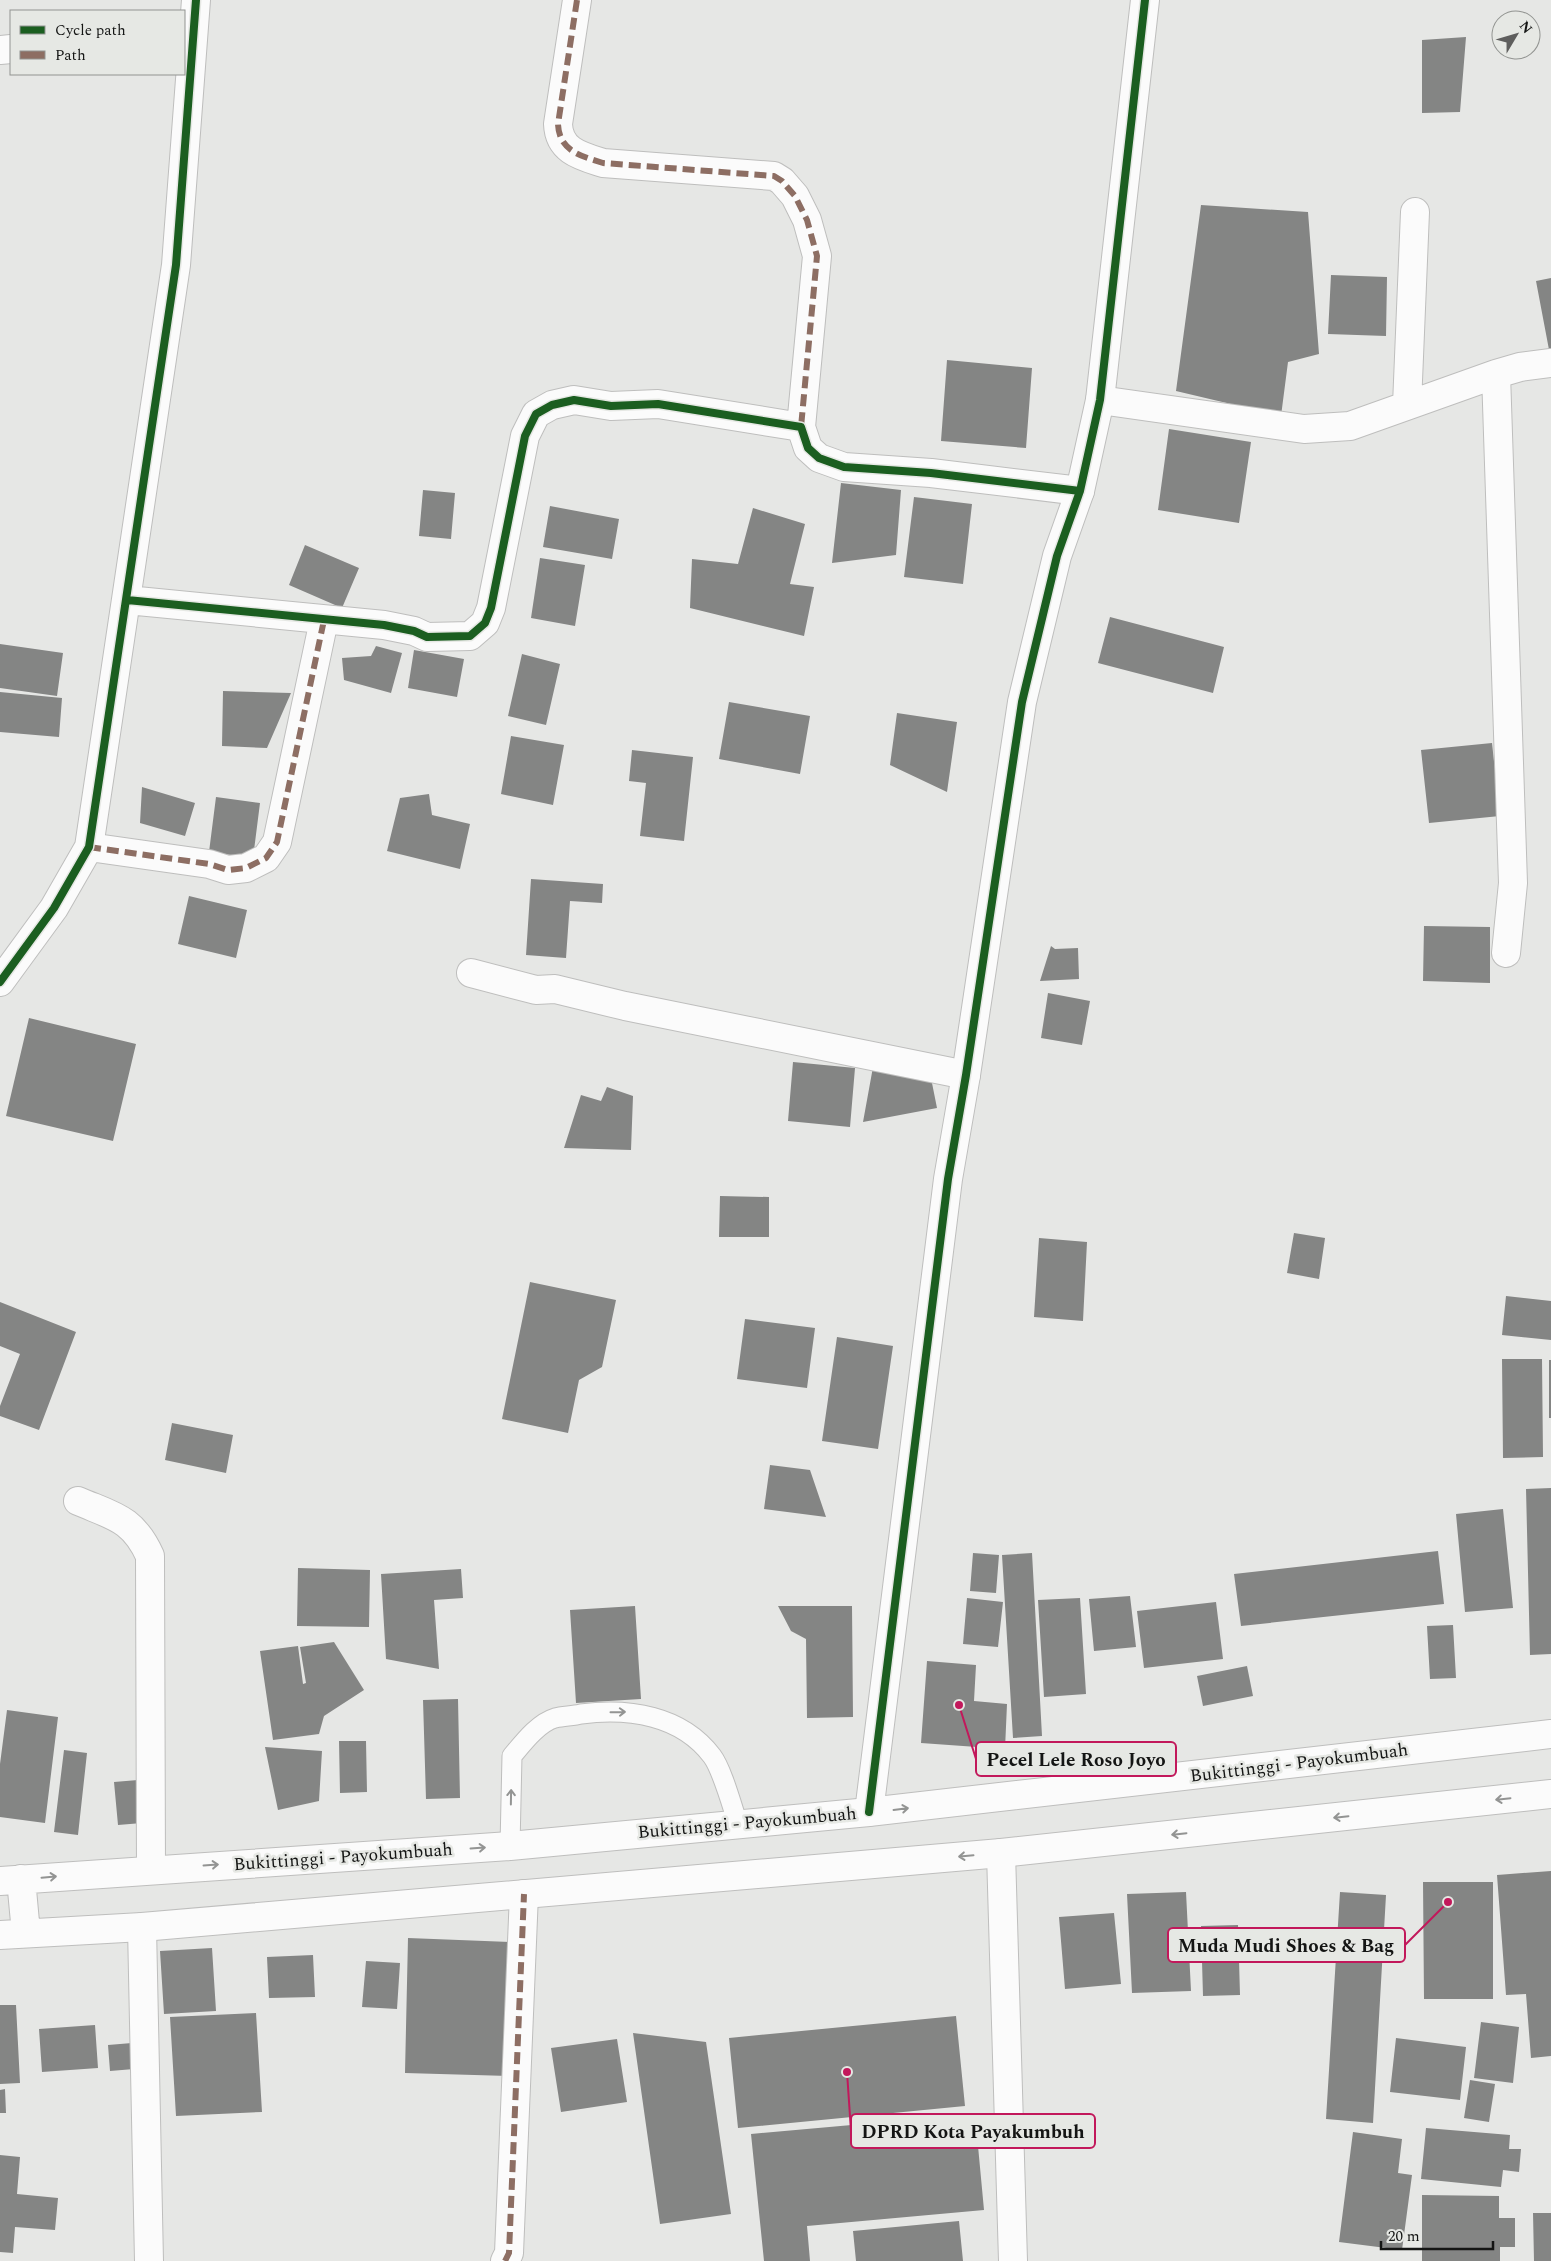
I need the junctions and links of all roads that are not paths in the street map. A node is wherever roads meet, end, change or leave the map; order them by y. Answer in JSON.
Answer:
{"nodes":[{"id":1,"x":196,"y":0,"type":"edge"},
{"id":2,"x":577,"y":0,"type":"edge"},
{"id":3,"x":1145,"y":0,"type":"edge"},
{"id":4,"x":1415,"y":212,"type":"dead end"},
{"id":5,"x":1551,"y":363,"type":"edge"},
{"id":6,"x":1496,"y":374,"type":"junction"},
{"id":7,"x":1100,"y":400,"type":"junction"},
{"id":8,"x":1407,"y":405,"type":"junction"},
{"id":9,"x":801,"y":427,"type":"junction"},
{"id":10,"x":1080,"y":490,"type":"junction"},
{"id":11,"x":127,"y":600,"type":"junction"},
{"id":12,"x":324,"y":620,"type":"junction"},
{"id":13,"x":89,"y":847,"type":"junction"},
{"id":14,"x":1506,"y":953,"type":"dead end"},
{"id":15,"x":471,"y":973,"type":"dead end"},
{"id":16,"x":0,"y":982,"type":"edge"},
{"id":17,"x":966,"y":1075,"type":"junction"},
{"id":18,"x":78,"y":1501,"type":"dead end"},
{"id":19,"x":1551,"y":1734,"type":"edge"},
{"id":20,"x":1551,"y":1794,"type":"edge"},
{"id":21,"x":869,"y":1812,"type":"junction"},
{"id":22,"x":738,"y":1824,"type":"junction"},
{"id":23,"x":510,"y":1846,"type":"junction"},
{"id":24,"x":1001,"y":1853,"type":"junction"},
{"id":25,"x":151,"y":1869,"type":"junction"},
{"id":26,"x":11,"y":1880,"type":"edge"},
{"id":27,"x":524,"y":1894,"type":"junction"},
{"id":28,"x":142,"y":1927,"type":"junction"},
{"id":29,"x":13,"y":1934,"type":"edge"},
{"id":30,"x":149,"y":2261,"type":"edge"},
{"id":31,"x":505,"y":2261,"type":"edge"},
{"id":32,"x":1013,"y":2261,"type":"edge"}],
"edges":[{"from":1,"to":11,"type":"main road"},
{"from":2,"to":9,"type":"main road"},
{"from":3,"to":7,"type":"main road"},
{"from":4,"to":8,"type":"main road"},
{"from":5,"to":6,"type":"main road"},
{"from":6,"to":8,"type":"main road"},
{"from":6,"to":14,"type":"main road"},
{"from":7,"to":8,"type":"main road"},
{"from":7,"to":10,"type":"main road"},
{"from":9,"to":10,"type":"main road"},
{"from":9,"to":12,"type":"main road"},
{"from":10,"to":17,"type":"main road"},
{"from":11,"to":12,"type":"main road"},
{"from":11,"to":13,"type":"main road"},
{"from":12,"to":13,"type":"main road"},
{"from":13,"to":16,"type":"main road"},
{"from":15,"to":17,"type":"main road"},
{"from":17,"to":21,"type":"main road"},
{"from":18,"to":25,"type":"main road"},
{"from":21,"to":19,"type":"main road","name":"Bukittinggi - Payokumbuah","one_way":true},
{"from":20,"to":24,"type":"main road","one_way":true},
{"from":21,"to":22,"type":"main road","name":"Bukittinggi - Payokumbuah"},
{"from":22,"to":23,"type":"main road","name":"Bukittinggi - Payokumbuah"},
{"from":23,"to":22,"type":"lane","one_way":true},
{"from":25,"to":23,"type":"main road","name":"Bukittinggi - Payokumbuah","one_way":true},
{"from":24,"to":27,"type":"main road","one_way":true},
{"from":24,"to":32,"type":"main road"},
{"from":26,"to":25,"type":"main road","name":"Bukittinggi - Payokumbuah","one_way":true},
{"from":26,"to":29,"type":"main road"},
{"from":27,"to":28,"type":"main road"},
{"from":27,"to":31,"type":"main road"},
{"from":28,"to":29,"type":"main road"},
{"from":28,"to":30,"type":"main road"}]}
